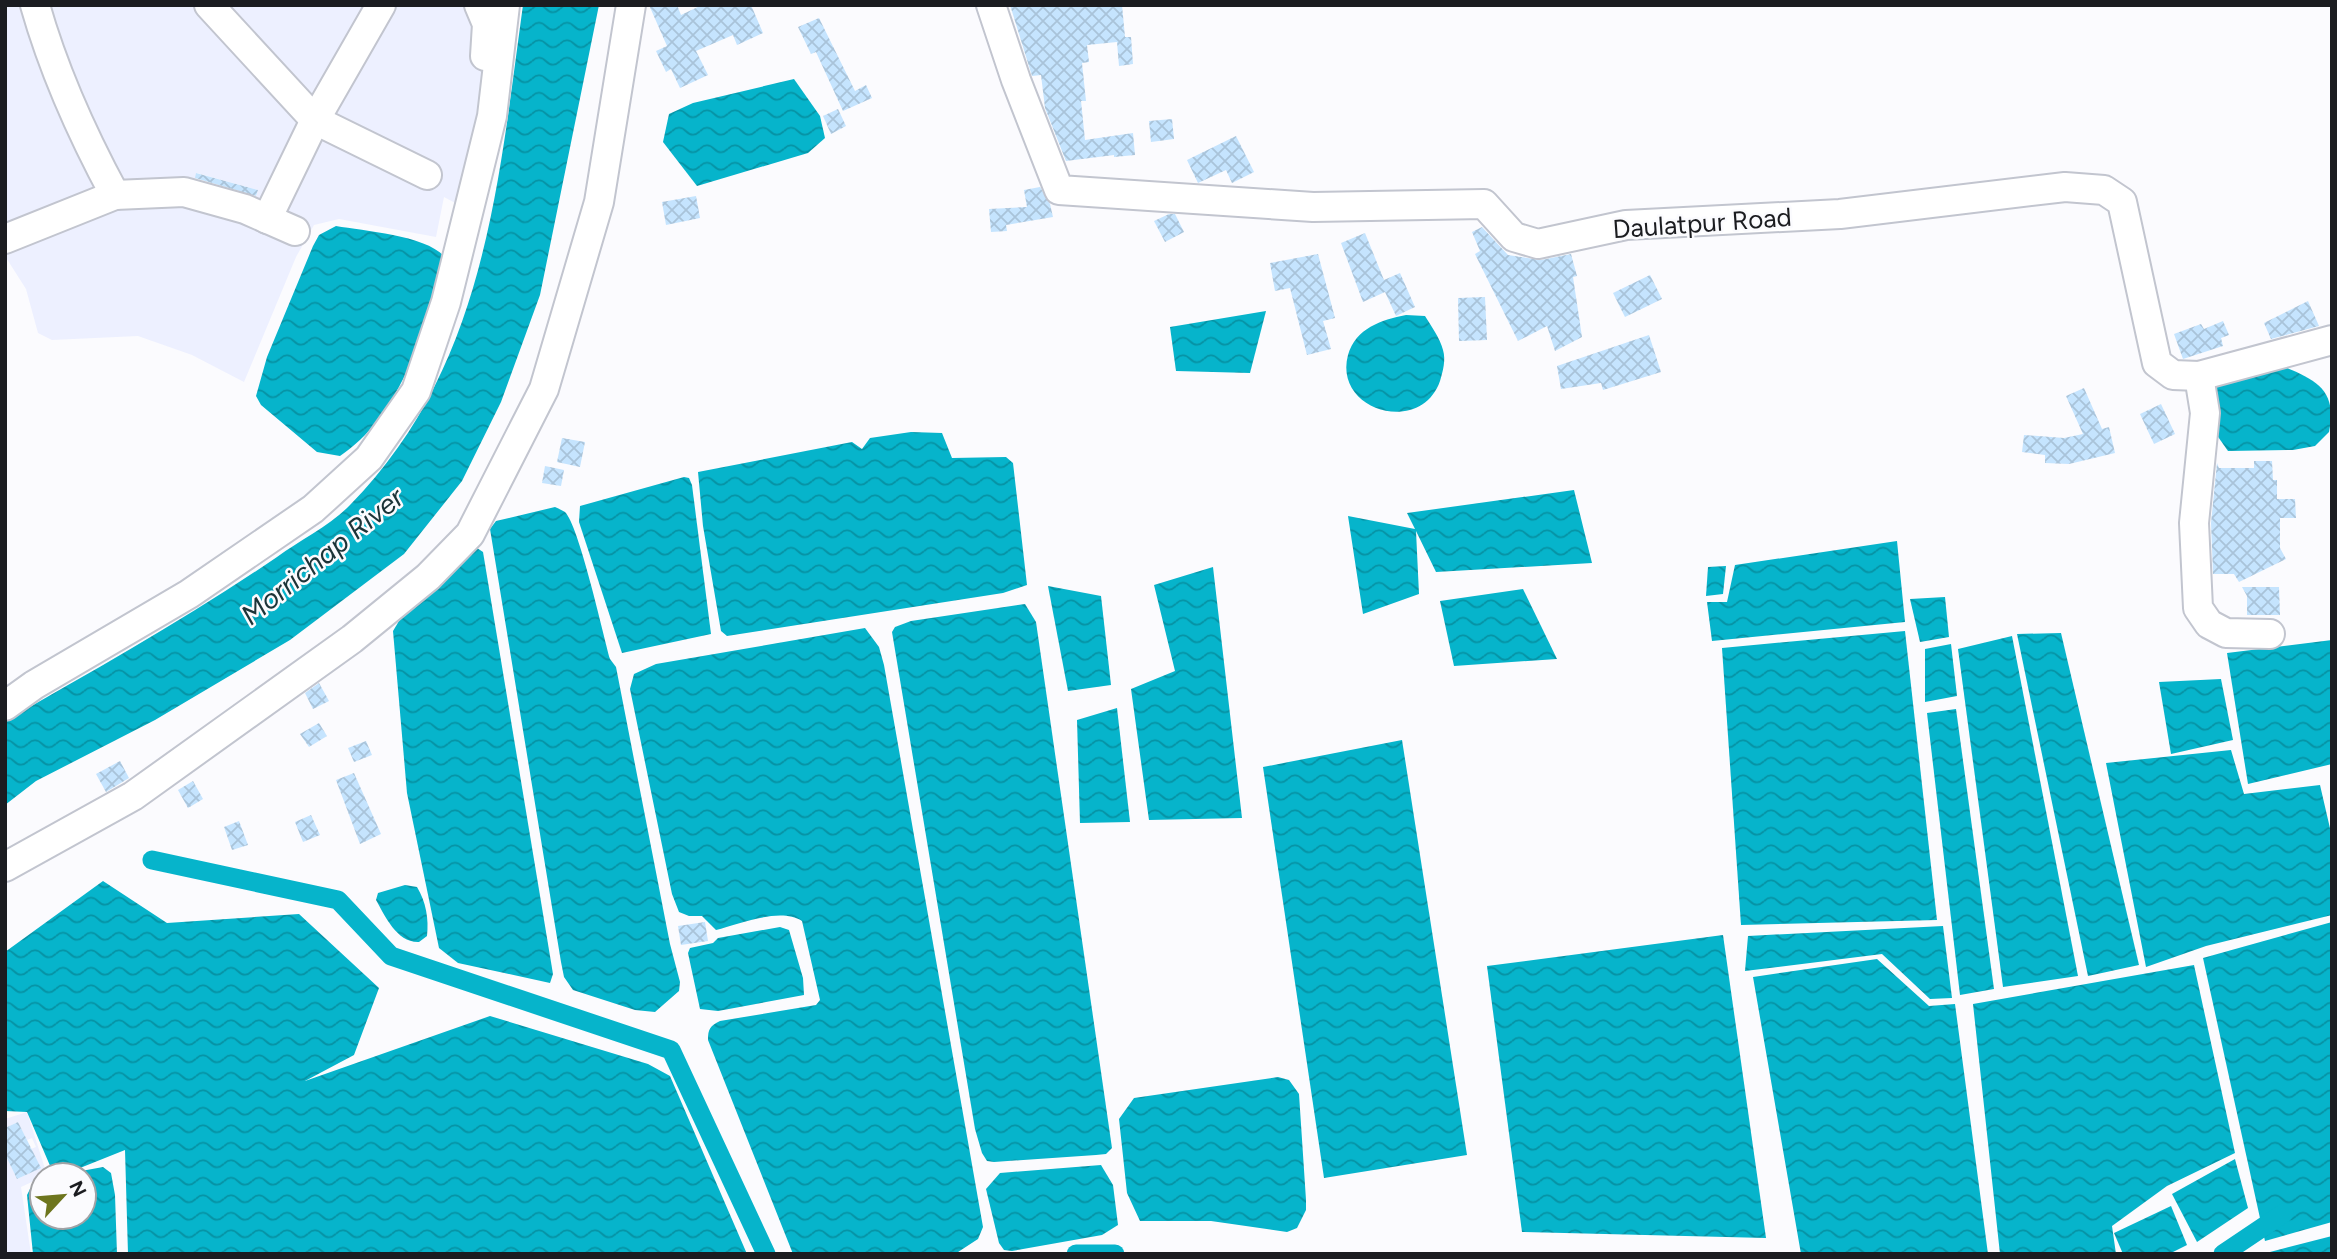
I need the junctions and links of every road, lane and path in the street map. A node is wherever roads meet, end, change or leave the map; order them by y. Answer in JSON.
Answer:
{"nodes":[{"id":1,"x":209,"y":5,"type":"edge"},
{"id":2,"x":381,"y":5,"type":"edge"},
{"id":3,"x":479,"y":5,"type":"edge"},
{"id":4,"x":505,"y":5,"type":"edge"},
{"id":5,"x":631,"y":5,"type":"edge"},
{"id":6,"x":991,"y":5,"type":"edge"},
{"id":7,"x":43,"y":10,"type":"edge"},
{"id":8,"x":483,"y":64,"type":"dead end"},
{"id":9,"x":315,"y":120,"type":"junction"},
{"id":10,"x":427,"y":174,"type":"dead end"},
{"id":11,"x":115,"y":195,"type":"junction"},
{"id":12,"x":267,"y":219,"type":"junction"},
{"id":13,"x":295,"y":231,"type":"dead end"},
{"id":14,"x":5,"y":239,"type":"edge"},
{"id":15,"x":2332,"y":340,"type":"edge"},
{"id":16,"x":2199,"y":376,"type":"junction"},
{"id":17,"x":2270,"y":634,"type":"dead end"},
{"id":18,"x":5,"y":706,"type":"edge"},
{"id":19,"x":5,"y":867,"type":"edge"}],
"edges":[{"from":1,"to":9,"type":"street"},
{"from":2,"to":9,"type":"street"},
{"from":3,"to":8,"type":"street"},
{"from":4,"to":18,"type":"street"},
{"from":5,"to":19,"type":"street"},
{"from":6,"to":16,"type":"street","name":"Daulatpur Road"},
{"from":7,"to":11,"type":"street"},
{"from":9,"to":10,"type":"street"},
{"from":9,"to":12,"type":"street"},
{"from":11,"to":12,"type":"street"},
{"from":11,"to":14,"type":"street"},
{"from":12,"to":13,"type":"street"},
{"from":15,"to":16,"type":"street","name":"Daulatpur Road"},
{"from":16,"to":17,"type":"street"}]}
